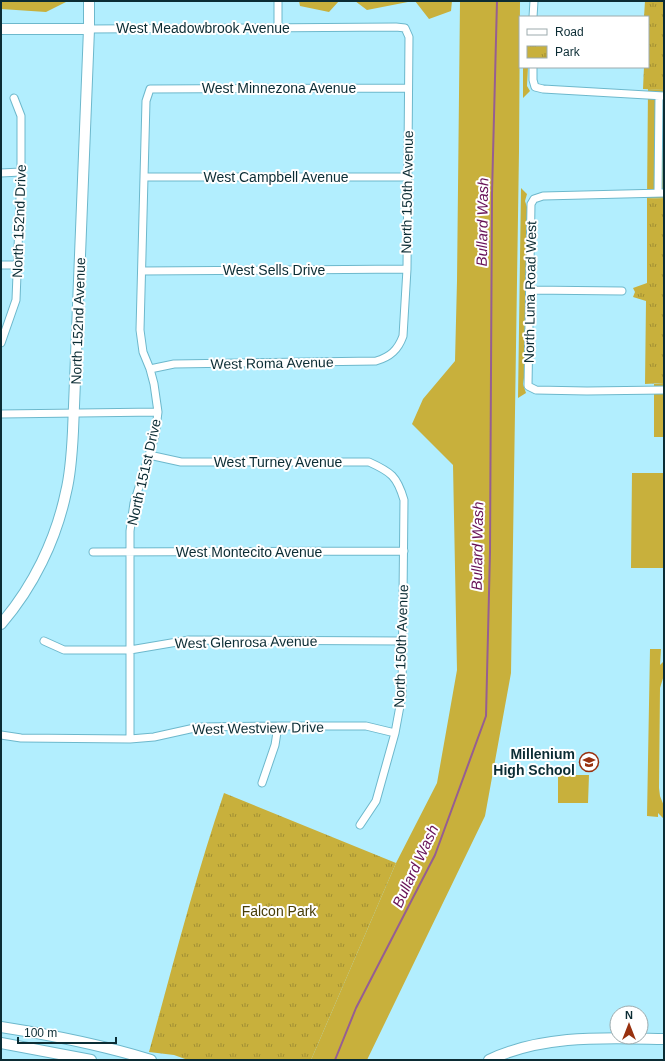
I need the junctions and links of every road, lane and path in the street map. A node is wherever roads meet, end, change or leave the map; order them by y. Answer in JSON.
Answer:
{"nodes":[{"id":1,"x":89,"y":1,"type":"edge"},
{"id":2,"x":278,"y":1,"type":"edge"},
{"id":3,"x":534,"y":1,"type":"edge"},
{"id":4,"x":534,"y":16,"type":"edge"},
{"id":5,"x":278,"y":28,"type":"junction"},
{"id":6,"x":405,"y":28,"type":"joint"},
{"id":7,"x":1,"y":29,"type":"edge"},
{"id":8,"x":89,"y":29,"type":"junction"},
{"id":9,"x":533,"y":68,"type":"edge"},
{"id":10,"x":408,"y":88,"type":"junction"},
{"id":11,"x":150,"y":89,"type":"joint"},
{"id":12,"x":662,"y":96,"type":"edge"},
{"id":13,"x":14,"y":98,"type":"dead end"},
{"id":14,"x":21,"y":172,"type":"junction"},
{"id":15,"x":1,"y":173,"type":"edge"},
{"id":16,"x":144,"y":176,"type":"junction"},
{"id":17,"x":408,"y":177,"type":"junction"},
{"id":18,"x":661,"y":193,"type":"edge"},
{"id":19,"x":1,"y":265,"type":"edge"},
{"id":20,"x":18,"y":265,"type":"junction"},
{"id":21,"x":407,"y":269,"type":"junction"},
{"id":22,"x":142,"y":271,"type":"junction"},
{"id":23,"x":530,"y":290,"type":"junction"},
{"id":24,"x":622,"y":291,"type":"dead end"},
{"id":25,"x":1,"y":343,"type":"edge"},
{"id":26,"x":392,"y":354,"type":"joint"},
{"id":27,"x":150,"y":370,"type":"junction"},
{"id":28,"x":664,"y":390,"type":"edge"},
{"id":29,"x":158,"y":412,"type":"junction"},
{"id":30,"x":74,"y":413,"type":"junction"},
{"id":31,"x":1,"y":414,"type":"edge"},
{"id":32,"x":149,"y":455,"type":"junction"},
{"id":33,"x":400,"y":485,"type":"joint"},
{"id":34,"x":404,"y":551,"type":"junction"},
{"id":35,"x":93,"y":552,"type":"dead end"},
{"id":36,"x":130,"y":552,"type":"junction"},
{"id":37,"x":1,"y":624,"type":"edge"},
{"id":38,"x":44,"y":641,"type":"dead end"},
{"id":39,"x":403,"y":641,"type":"junction"},
{"id":40,"x":130,"y":650,"type":"junction"},
{"id":41,"x":278,"y":726,"type":"junction"},
{"id":42,"x":395,"y":733,"type":"junction"},
{"id":43,"x":1,"y":735,"type":"edge"},
{"id":44,"x":130,"y":739,"type":"junction"},
{"id":45,"x":262,"y":783,"type":"dead end"},
{"id":46,"x":360,"y":825,"type":"dead end"},
{"id":47,"x":1,"y":1027,"type":"edge"},
{"id":48,"x":664,"y":1039,"type":"edge"},
{"id":49,"x":1,"y":1043,"type":"edge"},
{"id":50,"x":91,"y":1060,"type":"edge"},
{"id":51,"x":151,"y":1060,"type":"edge"},
{"id":52,"x":490,"y":1060,"type":"edge"}],
"edges":[{"from":1,"to":8,"type":"street","name":"North 152nd Avenue"},
{"from":2,"to":5,"type":"street"},
{"from":3,"to":4,"type":"street"},
{"from":5,"to":6,"type":"street","name":"West Meadowbrook Avenue"},
{"from":5,"to":8,"type":"street","name":"West Meadowbrook Avenue"},
{"from":6,"to":10,"type":"street","name":"North 150th Avenue"},
{"from":7,"to":8,"type":"street","name":"West Meadowbrook Avenue"},
{"from":8,"to":30,"type":"street","name":"North 152nd Avenue"},
{"from":9,"to":12,"type":"street"},
{"from":10,"to":11,"type":"street","name":"West Minnezona Avenue"},
{"from":10,"to":17,"type":"street","name":"North 150th Avenue"},
{"from":11,"to":16,"type":"street","name":"North 151st Drive"},
{"from":12,"to":18,"type":"street"},
{"from":13,"to":14,"type":"street","name":"North 152nd Drive"},
{"from":14,"to":15,"type":"street"},
{"from":14,"to":20,"type":"street","name":"North 152nd Drive"},
{"from":16,"to":17,"type":"street","name":"West Campbell Avenue"},
{"from":16,"to":22,"type":"street","name":"North 151st Drive"},
{"from":17,"to":21,"type":"street","name":"North 150th Avenue"},
{"from":18,"to":23,"type":"street","name":"North Luna Road West"},
{"from":19,"to":20,"type":"street"},
{"from":20,"to":25,"type":"street","name":"North 152nd Drive"},
{"from":21,"to":22,"type":"street","name":"West Sells Drive"},
{"from":21,"to":26,"type":"street","name":"North 150th Avenue"},
{"from":22,"to":27,"type":"street","name":"North 151st Drive"},
{"from":23,"to":24,"type":"street"},
{"from":23,"to":28,"type":"street","name":"North Luna Road West"},
{"from":26,"to":27,"type":"street","name":"West Roma Avenue"},
{"from":27,"to":29,"type":"street","name":"North 151st Drive"},
{"from":29,"to":30,"type":"street"},
{"from":29,"to":32,"type":"street","name":"North 151st Drive"},
{"from":30,"to":31,"type":"street"},
{"from":30,"to":37,"type":"street","name":"North 152nd Avenue"},
{"from":32,"to":33,"type":"street","name":"West Turney Avenue"},
{"from":32,"to":36,"type":"street","name":"North 151st Drive"},
{"from":33,"to":34,"type":"street","name":"North 150th Avenue"},
{"from":34,"to":36,"type":"street","name":"West Montecito Avenue"},
{"from":34,"to":39,"type":"street","name":"North 150th Avenue"},
{"from":35,"to":36,"type":"street","name":"West Montecito Avenue"},
{"from":36,"to":40,"type":"street","name":"North 151st Drive"},
{"from":38,"to":40,"type":"street","name":"West Glenrosa Avenue"},
{"from":39,"to":40,"type":"street","name":"West Glenrosa Avenue"},
{"from":39,"to":42,"type":"street","name":"North 150th Avenue"},
{"from":40,"to":44,"type":"street","name":"North 151st Drive"},
{"from":41,"to":42,"type":"street","name":"West Westview Drive"},
{"from":41,"to":44,"type":"street","name":"West Westview Drive"},
{"from":41,"to":45,"type":"street"},
{"from":42,"to":46,"type":"street","name":"North 150th Avenue"},
{"from":43,"to":44,"type":"street","name":"West Westview Drive"},
{"from":47,"to":51,"type":"street"},
{"from":48,"to":52,"type":"street"},
{"from":49,"to":50,"type":"street"}]}
